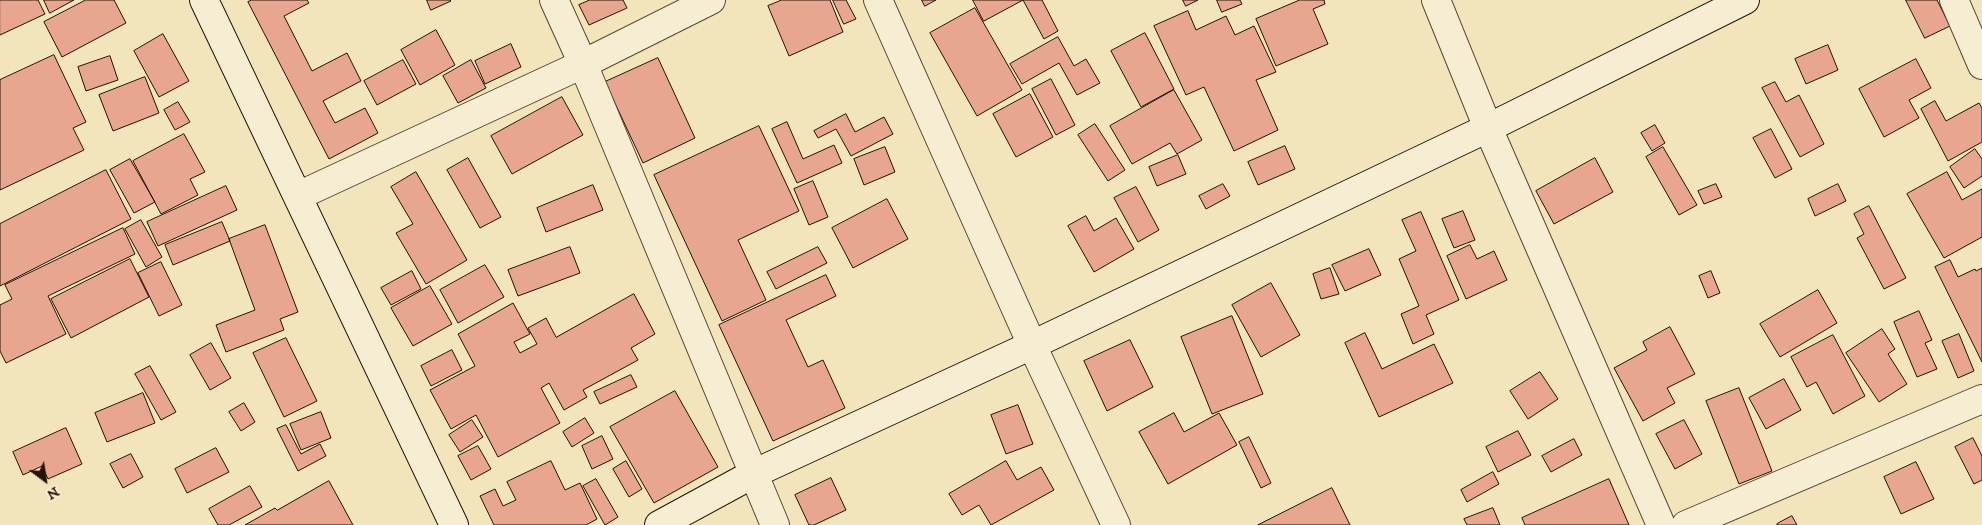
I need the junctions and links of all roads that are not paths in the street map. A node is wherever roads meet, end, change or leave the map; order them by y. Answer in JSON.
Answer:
{"nodes":[{"id":1,"x":204,"y":0,"type":"edge"},
{"id":2,"x":554,"y":0,"type":"edge"},
{"id":3,"x":711,"y":0,"type":"edge"},
{"id":4,"x":878,"y":0,"type":"edge"},
{"id":5,"x":1436,"y":0,"type":"edge"},
{"id":6,"x":1745,"y":0,"type":"edge"},
{"id":7,"x":1954,"y":0,"type":"edge"},
{"id":8,"x":583,"y":64,"type":"junction"},
{"id":9,"x":1982,"y":65,"type":"edge"},
{"id":10,"x":1488,"y":128,"type":"junction"},
{"id":11,"x":298,"y":196,"type":"junction"},
{"id":12,"x":1032,"y":345,"type":"junction"},
{"id":13,"x":1982,"y":399,"type":"edge"},
{"id":14,"x":753,"y":474,"type":"junction"},
{"id":15,"x":454,"y":525,"type":"edge"},
{"id":16,"x":659,"y":525,"type":"edge"},
{"id":17,"x":775,"y":525,"type":"edge"},
{"id":18,"x":1116,"y":525,"type":"edge"},
{"id":19,"x":1661,"y":525,"type":"edge"},
{"id":20,"x":1686,"y":525,"type":"edge"}],
"edges":[{"from":1,"to":11,"type":"street"},
{"from":2,"to":8,"type":"street"},
{"from":3,"to":8,"type":"street"},
{"from":4,"to":12,"type":"street"},
{"from":5,"to":10,"type":"street"},
{"from":6,"to":10,"type":"street"},
{"from":7,"to":9,"type":"street"},
{"from":8,"to":11,"type":"street"},
{"from":8,"to":14,"type":"street"},
{"from":10,"to":12,"type":"street"},
{"from":10,"to":19,"type":"street"},
{"from":11,"to":15,"type":"street"},
{"from":12,"to":14,"type":"street"},
{"from":12,"to":18,"type":"street"},
{"from":13,"to":20,"type":"street"},
{"from":14,"to":16,"type":"street"},
{"from":14,"to":17,"type":"street"}]}
